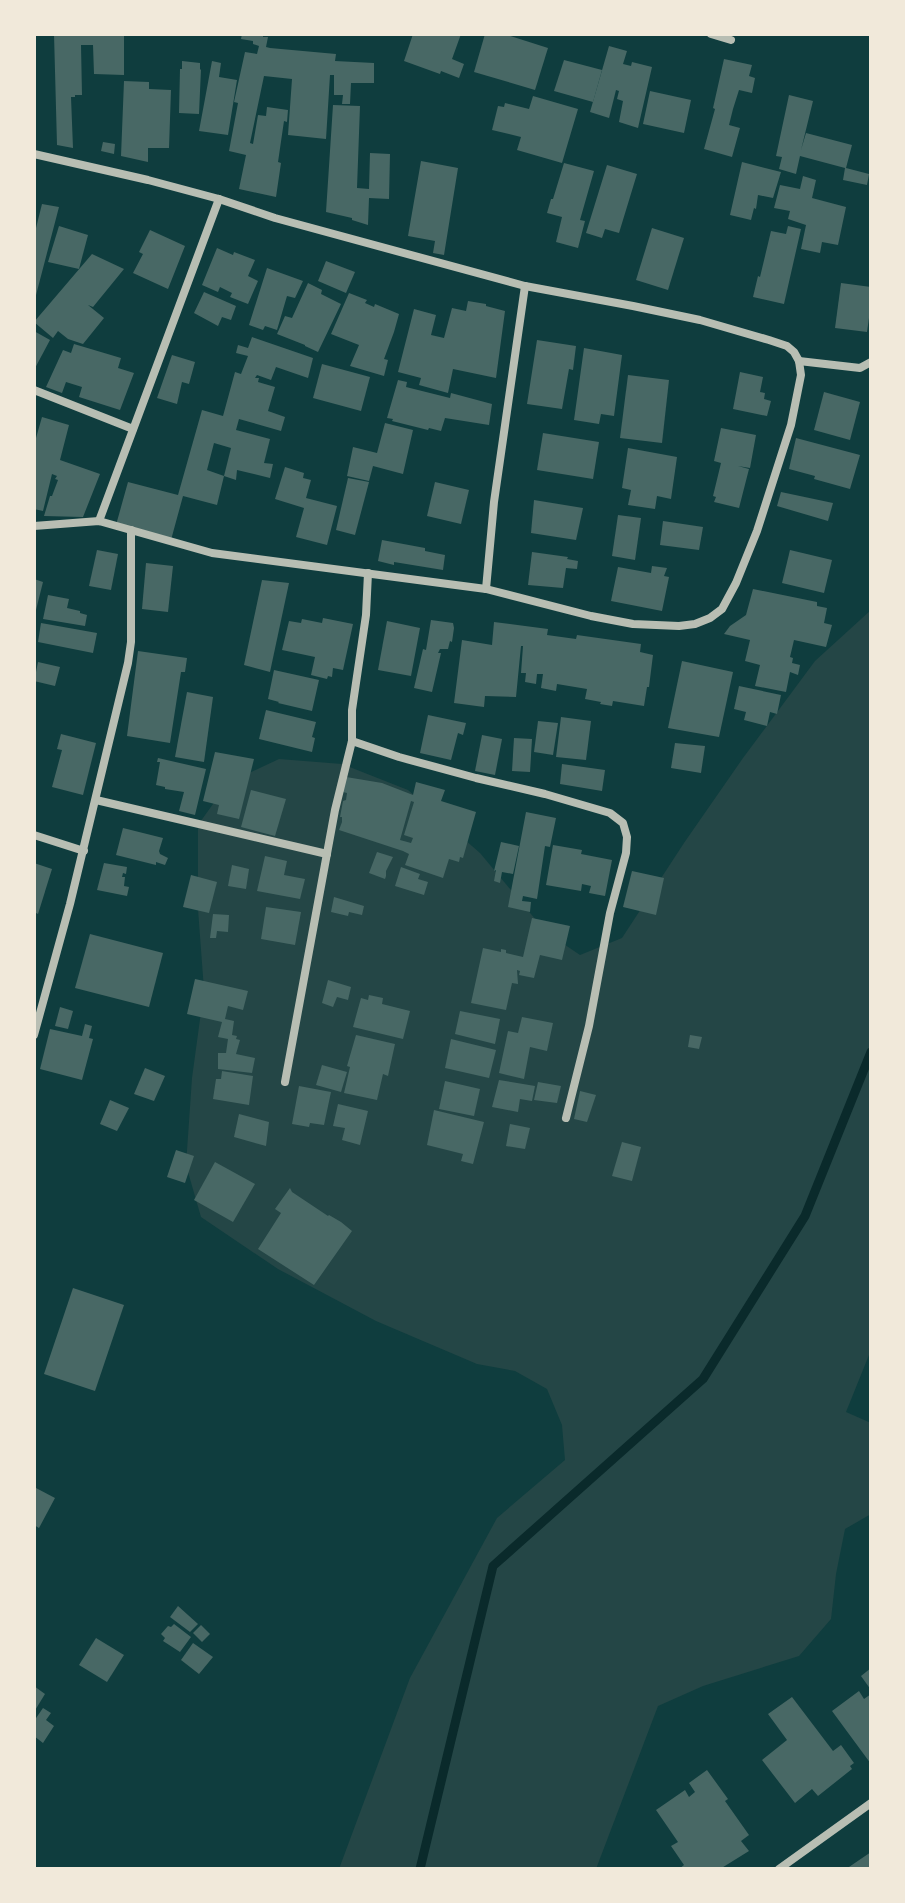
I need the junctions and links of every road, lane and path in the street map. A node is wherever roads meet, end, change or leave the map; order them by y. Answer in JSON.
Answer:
{"nodes":[{"id":1,"x":711,"y":34,"type":"edge"},
{"id":2,"x":731,"y":40,"type":"dead end"},
{"id":3,"x":34,"y":154,"type":"edge"},
{"id":4,"x":219,"y":199,"type":"junction"},
{"id":5,"x":525,"y":286,"type":"junction"},
{"id":6,"x":799,"y":361,"type":"junction"},
{"id":7,"x":871,"y":362,"type":"edge"},
{"id":8,"x":34,"y":390,"type":"edge"},
{"id":9,"x":133,"y":429,"type":"junction"},
{"id":10,"x":99,"y":521,"type":"junction"},
{"id":11,"x":34,"y":526,"type":"edge"},
{"id":12,"x":131,"y":530,"type":"junction"},
{"id":13,"x":368,"y":573,"type":"junction"},
{"id":14,"x":486,"y":589,"type":"junction"},
{"id":15,"x":352,"y":741,"type":"junction"},
{"id":16,"x":96,"y":800,"type":"junction"},
{"id":17,"x":34,"y":835,"type":"edge"},
{"id":18,"x":84,"y":851,"type":"junction"},
{"id":19,"x":327,"y":854,"type":"junction"},
{"id":20,"x":34,"y":1035,"type":"edge"},
{"id":21,"x":285,"y":1082,"type":"dead end"},
{"id":22,"x":566,"y":1118,"type":"dead end"},
{"id":23,"x":871,"y":1803,"type":"edge"},
{"id":24,"x":779,"y":1869,"type":"edge"}],
"edges":[{"from":1,"to":2,"type":"street"},
{"from":3,"to":4,"type":"street"},
{"from":4,"to":5,"type":"street"},
{"from":4,"to":9,"type":"street"},
{"from":5,"to":6,"type":"street"},
{"from":5,"to":14,"type":"street"},
{"from":6,"to":7,"type":"street"},
{"from":6,"to":14,"type":"street"},
{"from":8,"to":9,"type":"street"},
{"from":9,"to":10,"type":"street"},
{"from":10,"to":11,"type":"street"},
{"from":10,"to":12,"type":"street"},
{"from":12,"to":13,"type":"street"},
{"from":12,"to":16,"type":"street"},
{"from":13,"to":14,"type":"street"},
{"from":13,"to":15,"type":"street"},
{"from":15,"to":19,"type":"street"},
{"from":15,"to":22,"type":"street"},
{"from":16,"to":18,"type":"street"},
{"from":16,"to":19,"type":"street"},
{"from":17,"to":18,"type":"street"},
{"from":18,"to":20,"type":"street"},
{"from":19,"to":21,"type":"street"},
{"from":23,"to":24,"type":"street"}]}
